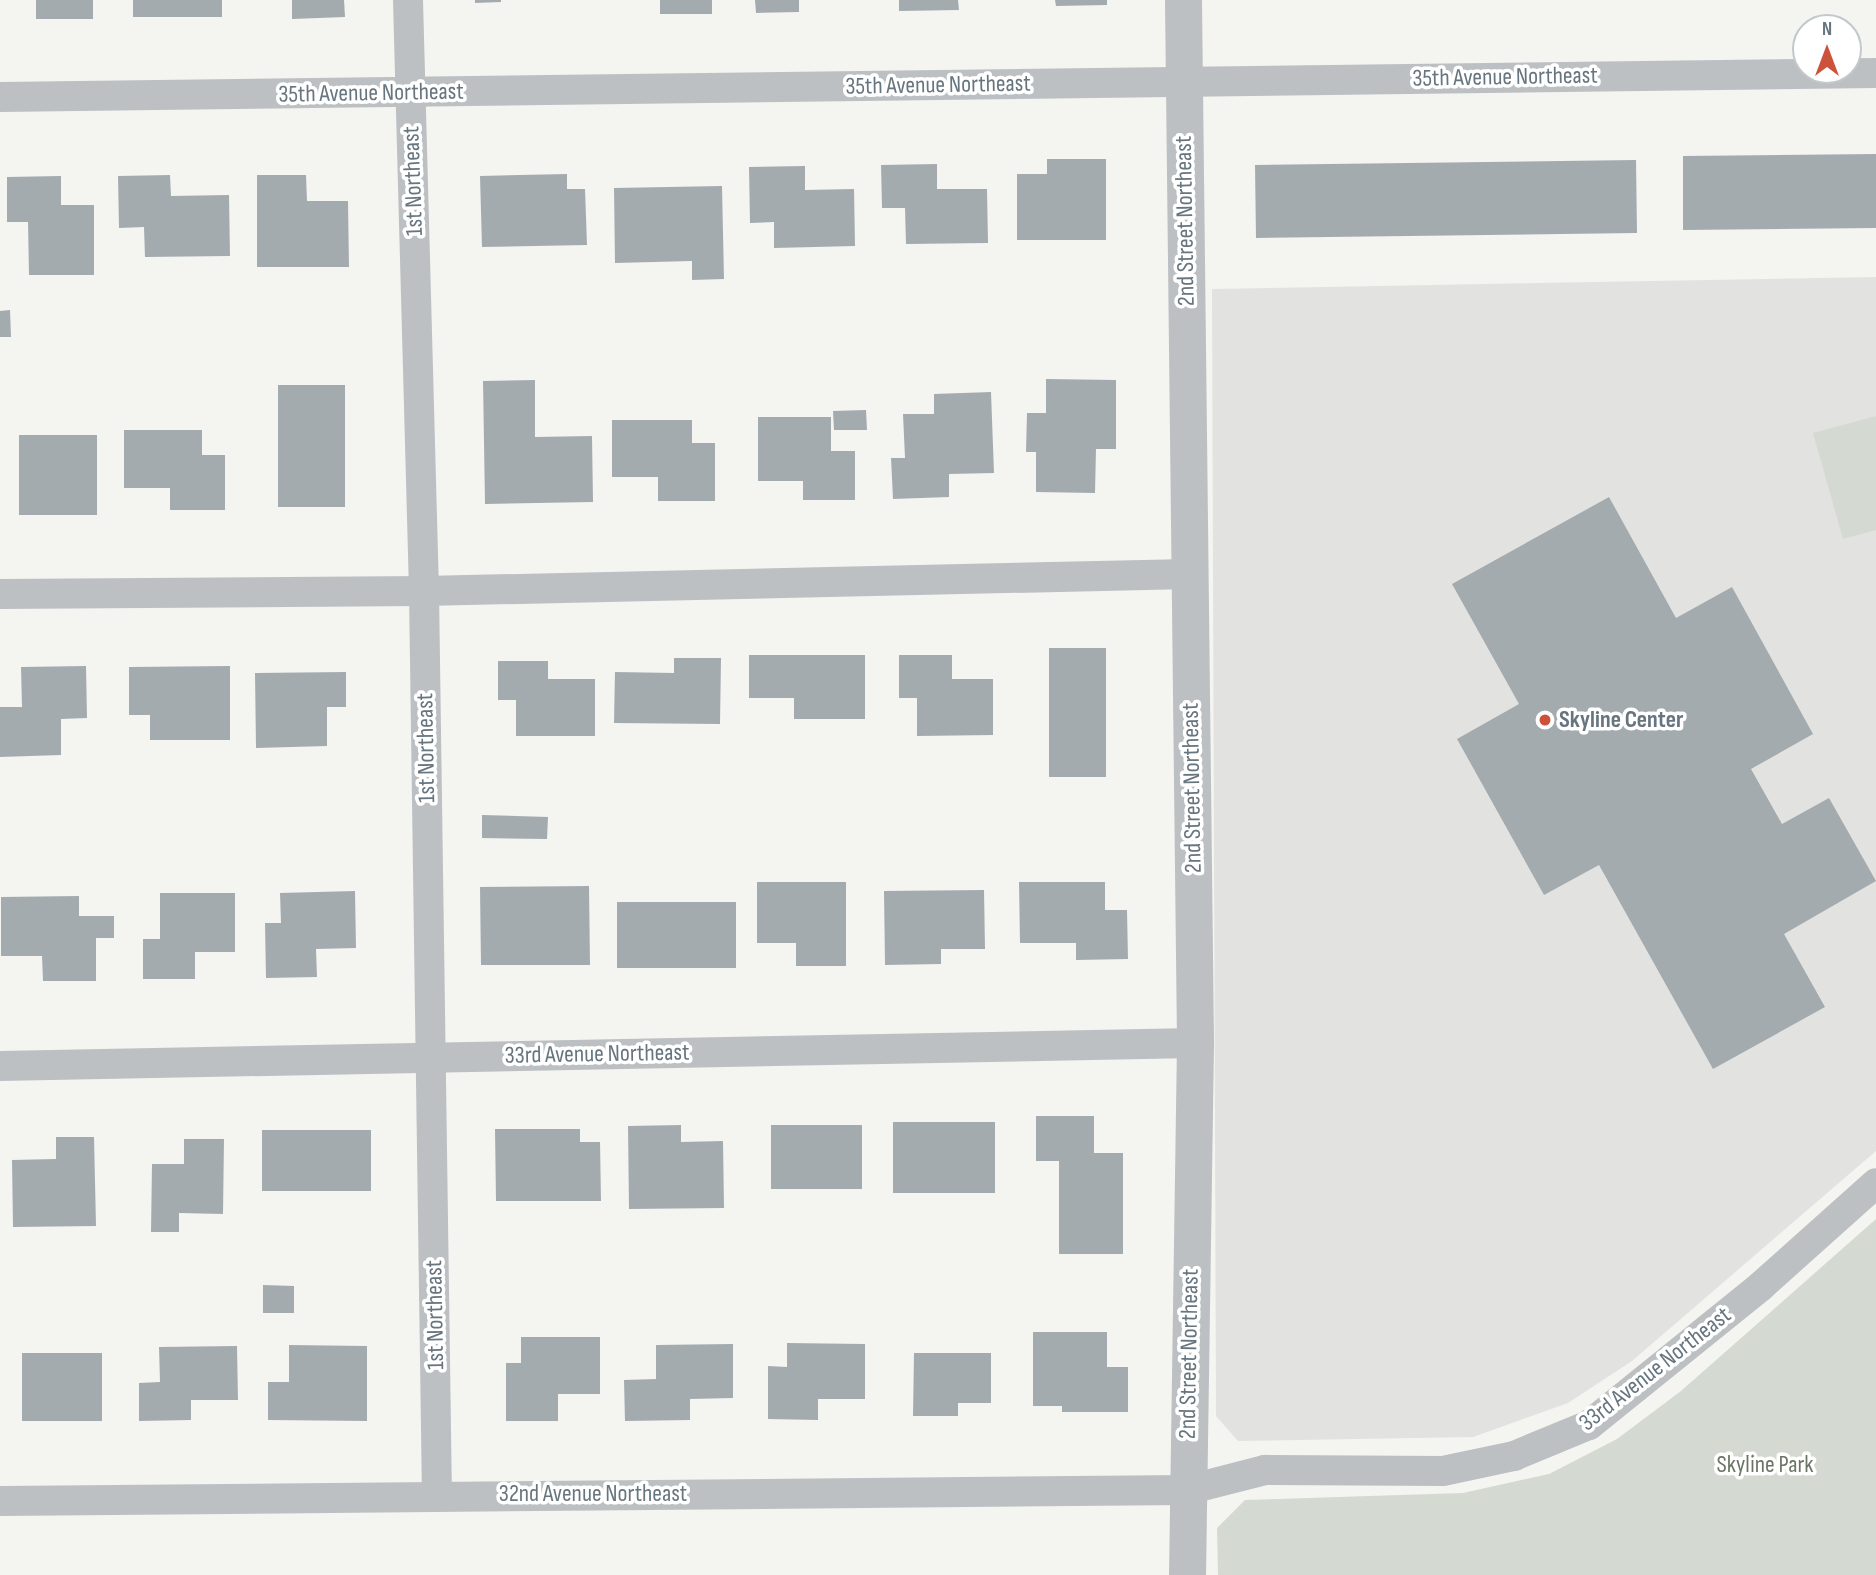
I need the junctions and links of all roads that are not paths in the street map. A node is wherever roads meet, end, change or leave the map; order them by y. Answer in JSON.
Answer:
{"nodes":[{"id":1,"x":408,"y":0,"type":"edge"},
{"id":2,"x":1182,"y":0,"type":"edge"},
{"id":3,"x":1876,"y":73,"type":"edge"},
{"id":4,"x":1184,"y":82,"type":"junction"},
{"id":5,"x":411,"y":92,"type":"junction"},
{"id":6,"x":0,"y":97,"type":"edge"},
{"id":7,"x":1190,"y":574,"type":"junction"},
{"id":8,"x":424,"y":591,"type":"junction"},
{"id":9,"x":0,"y":594,"type":"edge"},
{"id":10,"x":1195,"y":1043,"type":"junction"},
{"id":11,"x":431,"y":1058,"type":"junction"},
{"id":12,"x":0,"y":1066,"type":"edge"},
{"id":13,"x":1876,"y":1183,"type":"edge"},
{"id":14,"x":1187,"y":1490,"type":"junction"},
{"id":15,"x":437,"y":1495,"type":"junction"},
{"id":16,"x":0,"y":1501,"type":"edge"},
{"id":17,"x":1188,"y":1575,"type":"edge"}],
"edges":[{"from":1,"to":5,"type":"street","name":"1st Northeast"},
{"from":2,"to":4,"type":"street","name":"2nd Street Northeast"},
{"from":3,"to":4,"type":"street","name":"35th Avenue Northeast"},
{"from":4,"to":5,"type":"street","name":"35th Avenue Northeast"},
{"from":4,"to":7,"type":"street","name":"2nd Street Northeast"},
{"from":5,"to":6,"type":"street","name":"35th Avenue Northeast"},
{"from":5,"to":8,"type":"street","name":"1st Northeast"},
{"from":7,"to":8,"type":"street"},
{"from":7,"to":10,"type":"street","name":"2nd Street Northeast"},
{"from":8,"to":9,"type":"street"},
{"from":8,"to":11,"type":"street","name":"1st Northeast"},
{"from":10,"to":11,"type":"street","name":"33rd Avenue Northeast"},
{"from":10,"to":14,"type":"street","name":"2nd Street Northeast"},
{"from":11,"to":12,"type":"street","name":"33rd Avenue Northeast"},
{"from":11,"to":15,"type":"street","name":"1st Northeast"},
{"from":13,"to":14,"type":"street","name":"33rd Avenue Northeast"},
{"from":14,"to":15,"type":"street","name":"32nd Avenue Northeast"},
{"from":14,"to":17,"type":"street","name":"2nd Street Northeast"},
{"from":15,"to":16,"type":"street","name":"32nd Avenue Northeast"}]}
